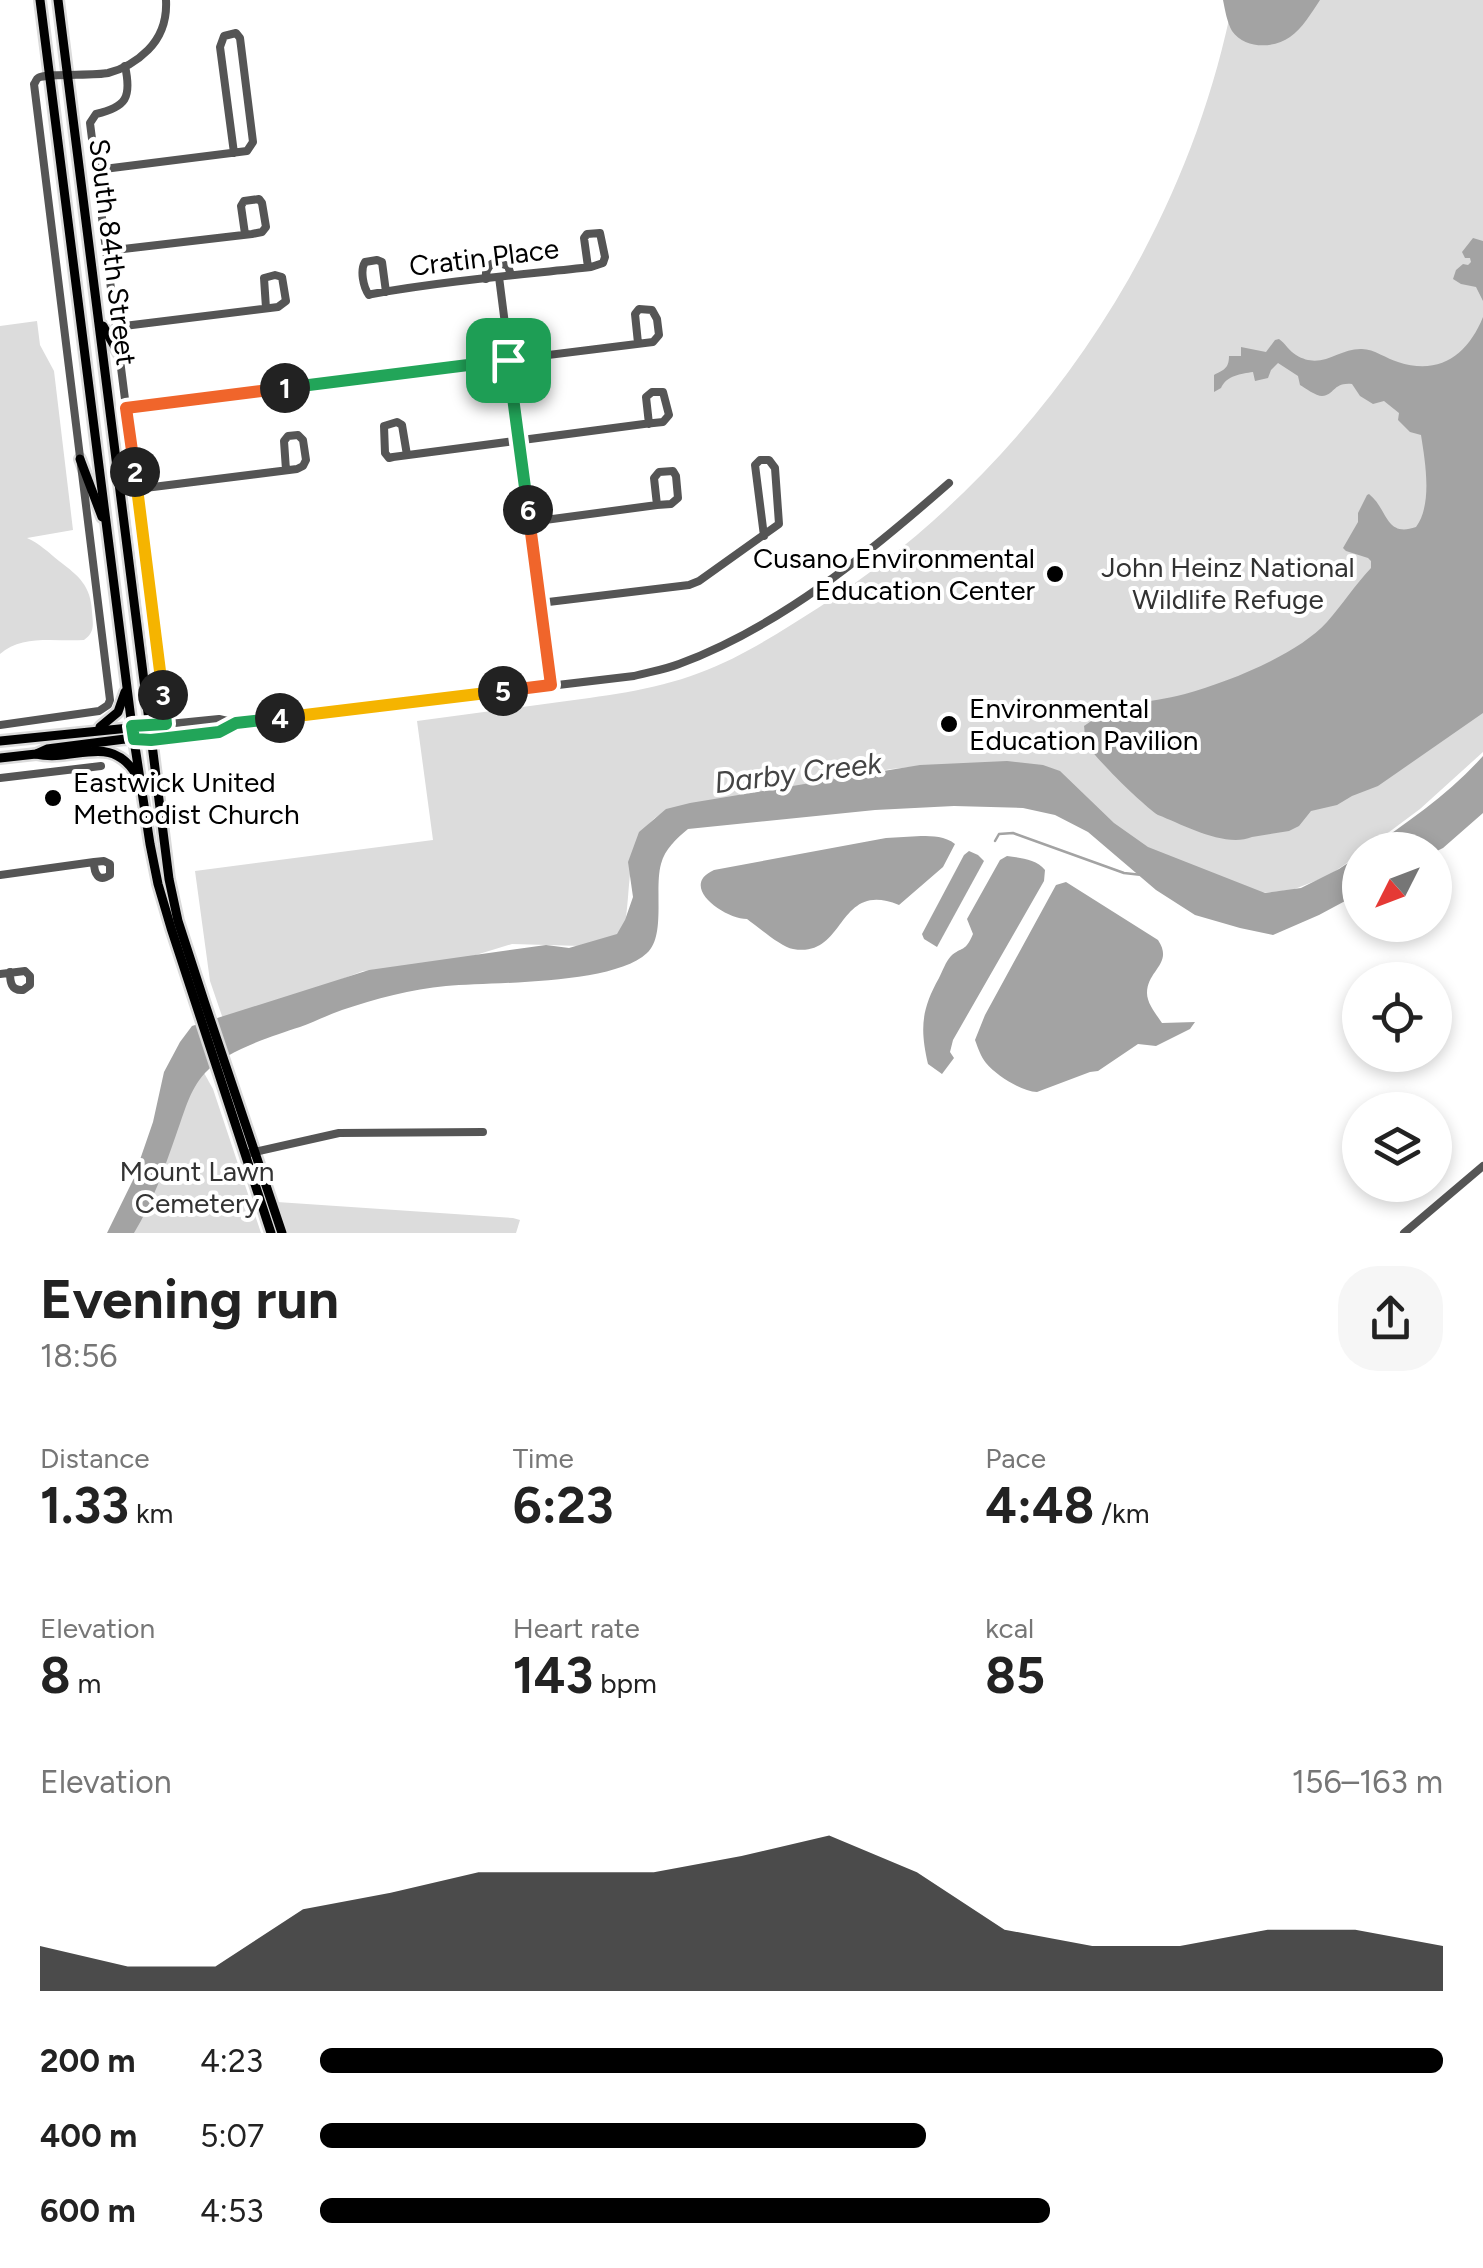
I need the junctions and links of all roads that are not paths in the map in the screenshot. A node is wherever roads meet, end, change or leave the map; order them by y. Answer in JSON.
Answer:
{"nodes":[{"id":1,"x":40,"y":0,"type":"edge"},
{"id":2,"x":58,"y":0,"type":"edge"},
{"id":3,"x":166,"y":0,"type":"edge"},
{"id":4,"x":125,"y":66,"type":"junction"},
{"id":5,"x":50,"y":75,"type":"junction"},
{"id":6,"x":68,"y":75,"type":"junction"},
{"id":7,"x":234,"y":153,"type":"junction"},
{"id":8,"x":96,"y":170,"type":"junction"},
{"id":9,"x":245,"y":234,"type":"junction"},
{"id":10,"x":106,"y":251,"type":"junction"},
{"id":11,"x":588,"y":267,"type":"junction"},
{"id":12,"x":510,"y":275,"type":"junction"},
{"id":13,"x":499,"y":277,"type":"junction"},
{"id":14,"x":486,"y":280,"type":"junction"},
{"id":15,"x":386,"y":292,"type":"junction"},
{"id":16,"x":266,"y":308,"type":"junction"},
{"id":17,"x":99,"y":318,"type":"junction"},
{"id":18,"x":116,"y":327,"type":"junction"},
{"id":19,"x":638,"y":343,"type":"junction"},
{"id":20,"x":119,"y":354,"type":"junction"},
{"id":21,"x":508,"y":360,"type":"junction"},
{"id":22,"x":126,"y":408,"type":"junction"},
{"id":23,"x":649,"y":424,"type":"dead end"},
{"id":24,"x":519,"y":440,"type":"junction"},
{"id":25,"x":407,"y":455,"type":"junction"},
{"id":26,"x":80,"y":459,"type":"junction"},
{"id":27,"x":286,"y":470,"type":"junction"},
{"id":28,"x":950,"y":484,"type":"dead end"},
{"id":29,"x":137,"y":488,"type":"junction"},
{"id":30,"x":657,"y":506,"type":"junction"},
{"id":31,"x":530,"y":522,"type":"junction"},
{"id":32,"x":108,"y":532,"type":"junction"},
{"id":33,"x":764,"y":536,"type":"junction"},
{"id":34,"x":540,"y":603,"type":"junction"},
{"id":35,"x":127,"y":684,"type":"junction"},
{"id":36,"x":551,"y":685,"type":"junction"},
{"id":37,"x":236,"y":723,"type":"junction"},
{"id":38,"x":166,"y":724,"type":"junction"},
{"id":39,"x":0,"y":725,"type":"edge"},
{"id":40,"x":132,"y":726,"type":"junction"},
{"id":41,"x":149,"y":726,"type":"junction"},
{"id":42,"x":94,"y":730,"type":"junction"},
{"id":43,"x":134,"y":739,"type":"junction"},
{"id":44,"x":163,"y":739,"type":"junction"},
{"id":45,"x":151,"y":740,"type":"junction"},
{"id":46,"x":0,"y":742,"type":"edge"},
{"id":47,"x":36,"y":754,"type":"junction"},
{"id":48,"x":19,"y":756,"type":"junction"},
{"id":49,"x":0,"y":758,"type":"edge"},
{"id":50,"x":101,"y":766,"type":"dead end"},
{"id":51,"x":22,"y":775,"type":"junction"},
{"id":52,"x":0,"y":778,"type":"edge"},
{"id":53,"x":141,"y":784,"type":"junction"},
{"id":54,"x":94,"y":862,"type":"dead end"},
{"id":55,"x":0,"y":875,"type":"edge"},
{"id":56,"x":200,"y":1003,"type":"junction"},
{"id":57,"x":483,"y":1132,"type":"dead end"},
{"id":58,"x":250,"y":1153,"type":"junction"},
{"id":59,"x":1483,"y":1166,"type":"edge"},
{"id":60,"x":271,"y":1233,"type":"edge"},
{"id":61,"x":282,"y":1233,"type":"edge"},
{"id":62,"x":1404,"y":1233,"type":"edge"}],
"edges":[{"from":1,"to":5,"type":"main road","name":"South 84th Street"},
{"from":2,"to":6,"type":"main road","name":"South 84th Street"},
{"from":3,"to":4,"type":"street"},
{"from":4,"to":6,"type":"street"},
{"from":4,"to":8,"type":"street","name":"South 84th Street"},
{"from":5,"to":6,"type":"street"},
{"from":5,"to":26,"type":"street","name":"South 84th Street"},
{"from":5,"to":32,"type":"main road","name":"South 84th Street"},
{"from":6,"to":17,"type":"main road","name":"South 84th Street"},
{"from":7,"to":7,"type":"street"},
{"from":7,"to":8,"type":"street"},
{"from":8,"to":10,"type":"street","name":"South 84th Street"},
{"from":9,"to":9,"type":"street"},
{"from":9,"to":10,"type":"street"},
{"from":10,"to":18,"type":"street","name":"South 84th Street"},
{"from":11,"to":11,"type":"street","name":"Cratin Place"},
{"from":11,"to":12,"type":"street","name":"Cratin Place"},
{"from":12,"to":13,"type":"street","name":"Cratin Place"},
{"from":12,"to":14,"type":"street"},
{"from":13,"to":14,"type":"street","name":"Cratin Place"},
{"from":13,"to":21,"type":"street"},
{"from":14,"to":15,"type":"street","name":"Cratin Place"},
{"from":15,"to":15,"type":"street","name":"Cratin Place"},
{"from":16,"to":16,"type":"street"},
{"from":16,"to":18,"type":"street"},
{"from":17,"to":20,"type":"main road"},
{"from":17,"to":41,"type":"main road","name":"South 84th Street"},
{"from":18,"to":20,"type":"street","name":"South 84th Street"},
{"from":19,"to":19,"type":"street"},
{"from":19,"to":21,"type":"street"},
{"from":20,"to":22,"type":"street","name":"South 84th Street"},
{"from":21,"to":22,"type":"street"},
{"from":21,"to":24,"type":"street"},
{"from":22,"to":29,"type":"street","name":"South 84th Street"},
{"from":23,"to":24,"type":"street"},
{"from":24,"to":25,"type":"street"},
{"from":24,"to":31,"type":"street"},
{"from":25,"to":25,"type":"street"},
{"from":26,"to":32,"type":"main road"},
{"from":26,"to":39,"type":"street","name":"South 84th Street"},
{"from":27,"to":27,"type":"street"},
{"from":27,"to":29,"type":"street"},
{"from":28,"to":36,"type":"street"},
{"from":29,"to":38,"type":"street","name":"South 84th Street"},
{"from":30,"to":30,"type":"street"},
{"from":30,"to":31,"type":"street"},
{"from":31,"to":34,"type":"street"},
{"from":32,"to":35,"type":"main road","name":"South 84th Street"},
{"from":33,"to":33,"type":"street"},
{"from":33,"to":34,"type":"street"},
{"from":34,"to":36,"type":"street"},
{"from":35,"to":40,"type":"main road","name":"South 84th Street"},
{"from":35,"to":42,"type":"main road"},
{"from":36,"to":37,"type":"street"},
{"from":37,"to":38,"type":"street"},
{"from":37,"to":44,"type":"street"},
{"from":38,"to":41,"type":"street"},
{"from":38,"to":44,"type":"street","name":"South 84th Street"},
{"from":40,"to":41,"type":"main road"},
{"from":40,"to":42,"type":"main road"},
{"from":40,"to":43,"type":"main road","name":"South 84th Street"},
{"from":41,"to":45,"type":"main road","name":"South 84th Street"},
{"from":42,"to":46,"type":"main road"},
{"from":43,"to":45,"type":"main road"},
{"from":43,"to":47,"type":"main road"},
{"from":43,"to":53,"type":"main road","name":"South 84th Street"},
{"from":44,"to":45,"type":"street"},
{"from":45,"to":56,"type":"main road","name":"South 84th Street"},
{"from":47,"to":48,"type":"main road"},
{"from":47,"to":53,"type":"main road"},
{"from":48,"to":49,"type":"main road"},
{"from":48,"to":51,"type":"street"},
{"from":50,"to":51,"type":"street"},
{"from":51,"to":52,"type":"street"},
{"from":53,"to":56,"type":"main road","name":"South 84th Street"},
{"from":54,"to":55,"type":"street"},
{"from":56,"to":58,"type":"main road","name":"South 84th Street"},
{"from":57,"to":58,"type":"street"},
{"from":58,"to":60,"type":"main road"},
{"from":58,"to":61,"type":"main road"},
{"from":59,"to":62,"type":"street"}]}
